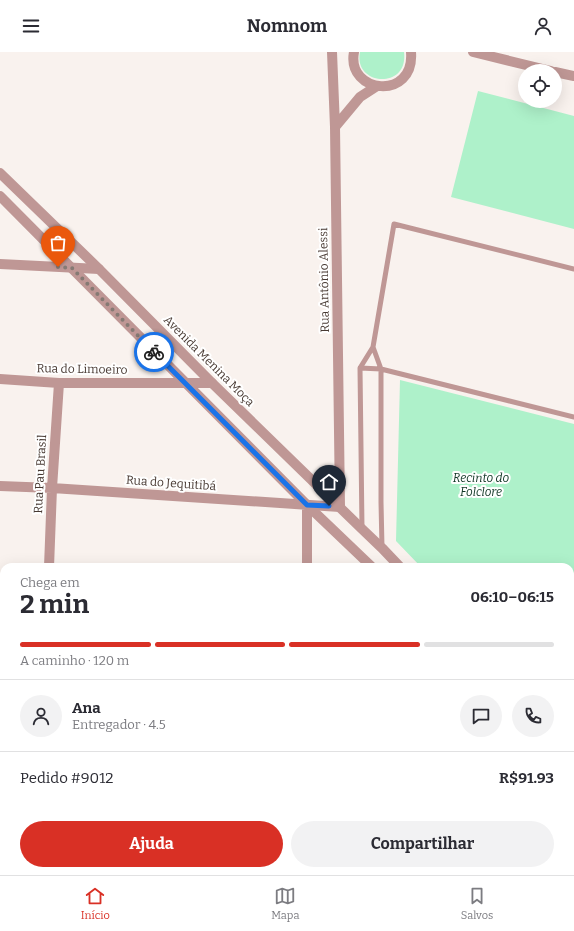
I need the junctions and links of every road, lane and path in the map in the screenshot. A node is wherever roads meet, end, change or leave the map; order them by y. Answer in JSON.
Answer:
{"nodes":[{"id":1,"x":332,"y":52,"type":"edge"},
{"id":2,"x":354,"y":52,"type":"edge"},
{"id":3,"x":411,"y":52,"type":"edge"},
{"id":4,"x":473,"y":52,"type":"edge"},
{"id":5,"x":522,"y":64,"type":"edge"},
{"id":6,"x":562,"y":73,"type":"edge"},
{"id":7,"x":574,"y":76,"type":"edge"},
{"id":8,"x":361,"y":78,"type":"junction"},
{"id":9,"x":377,"y":86,"type":"junction"},
{"id":10,"x":360,"y":97,"type":"junction"},
{"id":11,"x":334,"y":127,"type":"junction"},
{"id":12,"x":0,"y":173,"type":"edge"},
{"id":13,"x":0,"y":196,"type":"edge"},
{"id":14,"x":0,"y":264,"type":"edge"},
{"id":15,"x":72,"y":268,"type":"junction"},
{"id":16,"x":574,"y":268,"type":"edge"},
{"id":17,"x":98,"y":269,"type":"junction"},
{"id":18,"x":373,"y":348,"type":"junction"},
{"id":19,"x":360,"y":368,"type":"junction"},
{"id":20,"x":381,"y":370,"type":"junction"},
{"id":21,"x":0,"y":380,"type":"edge"},
{"id":22,"x":59,"y":383,"type":"junction"},
{"id":23,"x":186,"y":383,"type":"junction"},
{"id":24,"x":212,"y":383,"type":"junction"},
{"id":25,"x":574,"y":417,"type":"edge"},
{"id":26,"x":0,"y":486,"type":"edge"},
{"id":27,"x":52,"y":488,"type":"junction"},
{"id":28,"x":307,"y":505,"type":"junction"},
{"id":29,"x":340,"y":507,"type":"junction"},
{"id":30,"x":362,"y":529,"type":"junction"},
{"id":31,"x":382,"y":548,"type":"junction"},
{"id":32,"x":49,"y":563,"type":"edge"},
{"id":33,"x":306,"y":563,"type":"edge"},
{"id":34,"x":368,"y":563,"type":"edge"},
{"id":35,"x":396,"y":563,"type":"edge"}],
"edges":[{"from":1,"to":11,"type":"street","name":"Rua Antônio Alessi"},
{"from":2,"to":8,"type":"street"},
{"from":3,"to":9,"type":"street"},
{"from":4,"to":5,"type":"street"},
{"from":6,"to":7,"type":"street"},
{"from":8,"to":9,"type":"street"},
{"from":8,"to":10,"type":"street"},
{"from":9,"to":10,"type":"street"},
{"from":10,"to":11,"type":"street"},
{"from":11,"to":29,"type":"street","name":"Rua Antônio Alessi"},
{"from":12,"to":17,"type":"street","name":"Avenida Menina Moça"},
{"from":13,"to":15,"type":"street"},
{"from":14,"to":15,"type":"street"},
{"from":15,"to":17,"type":"street"},
{"from":15,"to":23,"type":"street"},
{"from":16,"to":18,"type":"lane"},
{"from":17,"to":24,"type":"street","name":"Avenida Menina Moça"},
{"from":18,"to":19,"type":"lane"},
{"from":18,"to":20,"type":"lane"},
{"from":19,"to":20,"type":"lane"},
{"from":19,"to":30,"type":"lane"},
{"from":20,"to":25,"type":"lane"},
{"from":20,"to":31,"type":"lane"},
{"from":21,"to":22,"type":"street","name":"Rua do Limoeiro"},
{"from":22,"to":23,"type":"street","name":"Rua do Limoeiro"},
{"from":22,"to":27,"type":"street","name":"Rua Pau Brasil"},
{"from":23,"to":24,"type":"street","name":"Rua do Limoeiro"},
{"from":23,"to":28,"type":"street"},
{"from":24,"to":29,"type":"street","name":"Avenida Menina Moça"},
{"from":26,"to":27,"type":"street","name":"Rua do Jequitibá"},
{"from":27,"to":28,"type":"street","name":"Rua do Jequitibá"},
{"from":27,"to":32,"type":"street","name":"Rua Pau Brasil"},
{"from":28,"to":29,"type":"street","name":"Rua do Jequitibá"},
{"from":28,"to":33,"type":"street"},
{"from":28,"to":34,"type":"street"},
{"from":29,"to":30,"type":"street","name":"Avenida Menina Moça"},
{"from":30,"to":31,"type":"street","name":"Avenida Menina Moça"},
{"from":31,"to":35,"type":"street","name":"Avenida Menina Moça"}]}
